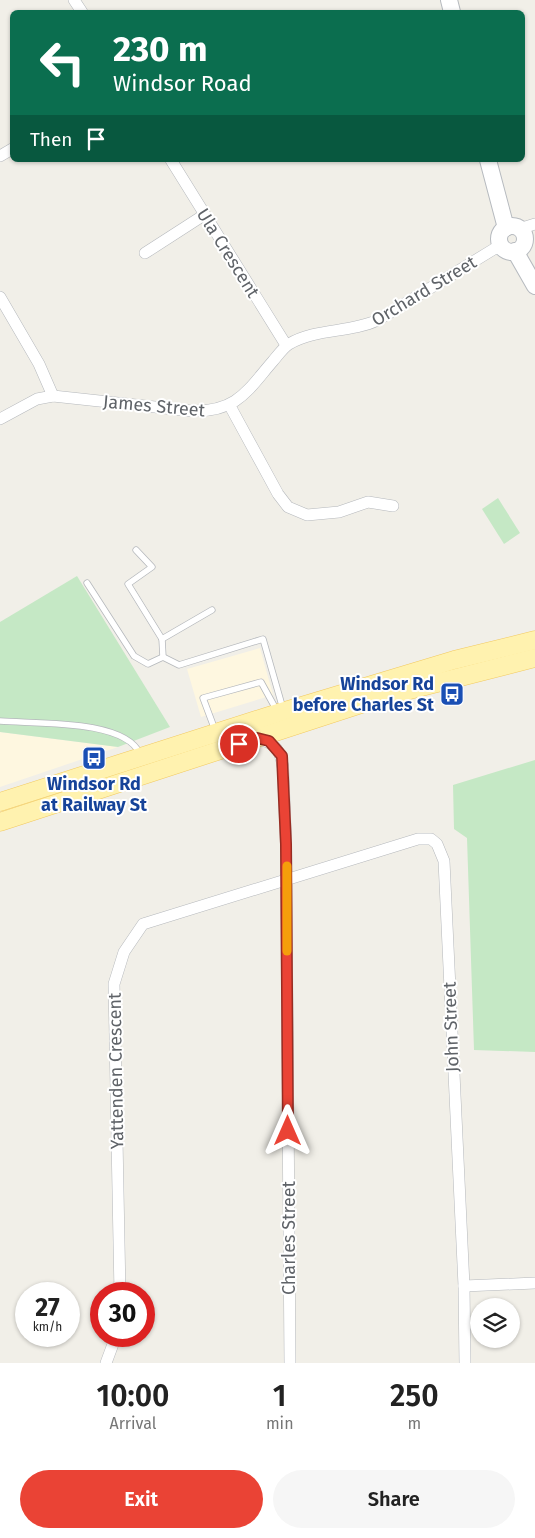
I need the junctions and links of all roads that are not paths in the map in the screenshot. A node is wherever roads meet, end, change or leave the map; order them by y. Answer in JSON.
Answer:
{"nodes":[{"id":1,"x":172,"y":162,"type":"edge"},
{"id":2,"x":489,"y":162,"type":"edge"},
{"id":3,"x":204,"y":215,"type":"junction"},
{"id":4,"x":520,"y":227,"type":"edge"},
{"id":5,"x":509,"y":249,"type":"junction"},
{"id":6,"x":145,"y":252,"type":"dead end"},
{"id":7,"x":535,"y":286,"type":"edge"},
{"id":8,"x":0,"y":297,"type":"edge"},
{"id":9,"x":286,"y":346,"type":"junction"},
{"id":10,"x":53,"y":396,"type":"junction"},
{"id":11,"x":230,"y":406,"type":"junction"},
{"id":12,"x":0,"y":419,"type":"edge"},
{"id":13,"x":393,"y":506,"type":"dead end"},
{"id":14,"x":136,"y":550,"type":"dead end"},
{"id":15,"x":87,"y":583,"type":"dead end"},
{"id":16,"x":212,"y":610,"type":"dead end"},
{"id":17,"x":162,"y":639,"type":"junction"},
{"id":18,"x":535,"y":640,"type":"edge"},
{"id":19,"x":163,"y":657,"type":"junction"},
{"id":20,"x":535,"y":658,"type":"edge"},
{"id":21,"x":281,"y":712,"type":"junction"},
{"id":22,"x":0,"y":721,"type":"edge"},
{"id":23,"x":215,"y":732,"type":"junction"},
{"id":24,"x":257,"y":738,"type":"junction"},
{"id":25,"x":140,"y":756,"type":"junction"},
{"id":26,"x":0,"y":802,"type":"edge"},
{"id":27,"x":0,"y":822,"type":"edge"},
{"id":28,"x":290,"y":878,"type":"junction"},
{"id":29,"x":120,"y":1282,"type":"edge"},
{"id":30,"x":535,"y":1283,"type":"edge"},
{"id":31,"x":464,"y":1286,"type":"junction"},
{"id":32,"x":112,"y":1347,"type":"edge"},
{"id":33,"x":106,"y":1363,"type":"edge"},
{"id":34,"x":290,"y":1363,"type":"edge"},
{"id":35,"x":465,"y":1363,"type":"edge"}],
"edges":[{"from":1,"to":3,"type":"street","name":"Ula Crescent"},
{"from":2,"to":4,"type":"main road"},
{"from":3,"to":6,"type":"street"},
{"from":3,"to":9,"type":"street","name":"Ula Crescent"},
{"from":4,"to":5,"type":"main road"},
{"from":4,"to":5,"type":"main road"},
{"from":5,"to":7,"type":"main road"},
{"from":5,"to":9,"type":"street","name":"Orchard Street"},
{"from":8,"to":10,"type":"street"},
{"from":9,"to":11,"type":"street","name":"James Street"},
{"from":10,"to":11,"type":"street","name":"James Street"},
{"from":10,"to":12,"type":"street","name":"James Street"},
{"from":11,"to":13,"type":"street"},
{"from":14,"to":17,"type":"lane"},
{"from":15,"to":19,"type":"lane"},
{"from":16,"to":17,"type":"lane"},
{"from":17,"to":19,"type":"lane"},
{"from":18,"to":21,"type":"main road"},
{"from":19,"to":21,"type":"lane"},
{"from":20,"to":24,"type":"main road"},
{"from":21,"to":23,"type":"main road"},
{"from":21,"to":23,"type":"lane"},
{"from":22,"to":25,"type":"lane"},
{"from":23,"to":25,"type":"main road"},
{"from":24,"to":27,"type":"main road"},
{"from":24,"to":28,"type":"street","name":"Charles Street"},
{"from":25,"to":26,"type":"main road"},
{"from":28,"to":29,"type":"street","name":"Yattenden Crescent"},
{"from":28,"to":31,"type":"street","name":"John Street"},
{"from":28,"to":34,"type":"street","name":"Charles Street"},
{"from":30,"to":31,"type":"street"},
{"from":31,"to":35,"type":"street","name":"John Street"},
{"from":32,"to":33,"type":"street"}]}
